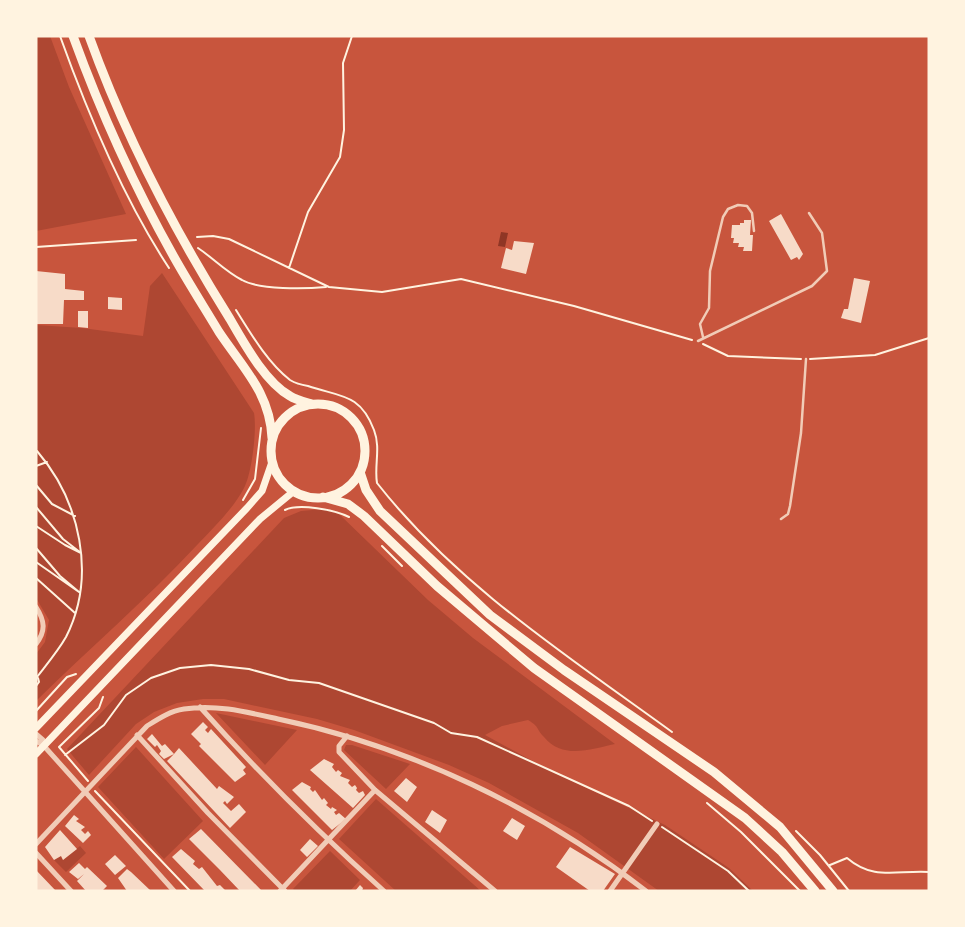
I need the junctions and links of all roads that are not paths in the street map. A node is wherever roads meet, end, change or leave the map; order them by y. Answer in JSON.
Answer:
{"nodes":[{"id":1,"x":73,"y":36,"type":"edge"},
{"id":2,"x":89,"y":36,"type":"edge"},
{"id":3,"x":809,"y":213,"type":"dead end"},
{"id":4,"x":754,"y":231,"type":"dead end"},
{"id":5,"x":703,"y":337,"type":"junction"},
{"id":6,"x":698,"y":341,"type":"road end"},
{"id":7,"x":806,"y":359,"type":"road end"},
{"id":8,"x":312,"y":404,"type":"junction"},
{"id":9,"x":272,"y":438,"type":"junction"},
{"id":10,"x":272,"y":462,"type":"junction"},
{"id":11,"x":360,"y":472,"type":"junction"},
{"id":12,"x":294,"y":491,"type":"junction"},
{"id":13,"x":324,"y":497,"type":"junction"},
{"id":14,"x":781,"y":519,"type":"dead end"},
{"id":15,"x":36,"y":607,"type":"edge"},
{"id":16,"x":36,"y":644,"type":"edge"},
{"id":17,"x":200,"y":707,"type":"junction"},
{"id":18,"x":36,"y":728,"type":"edge"},
{"id":19,"x":36,"y":734,"type":"edge"},
{"id":20,"x":137,"y":736,"type":"junction"},
{"id":21,"x":347,"y":736,"type":"junction"},
{"id":22,"x":36,"y":742,"type":"edge"},
{"id":23,"x":44,"y":746,"type":"junction"},
{"id":24,"x":36,"y":754,"type":"edge"},
{"id":25,"x":375,"y":790,"type":"junction"},
{"id":26,"x":84,"y":792,"type":"junction"},
{"id":27,"x":657,"y":824,"type":"road end"},
{"id":28,"x":328,"y":840,"type":"junction"},
{"id":29,"x":36,"y":844,"type":"edge"},
{"id":30,"x":36,"y":853,"type":"edge"},
{"id":31,"x":622,"y":873,"type":"junction"},
{"id":32,"x":282,"y":890,"type":"edge"},
{"id":33,"x":71,"y":891,"type":"edge"},
{"id":34,"x":174,"y":891,"type":"edge"},
{"id":35,"x":384,"y":891,"type":"edge"},
{"id":36,"x":495,"y":891,"type":"edge"},
{"id":37,"x":610,"y":891,"type":"edge"},
{"id":38,"x":646,"y":891,"type":"edge"},
{"id":39,"x":815,"y":891,"type":"edge"},
{"id":40,"x":833,"y":891,"type":"edge"}],
"edges":[{"from":1,"to":9,"type":"highway"},
{"from":2,"to":8,"type":"highway"},
{"from":3,"to":5,"type":"lane"},
{"from":4,"to":5,"type":"lane"},
{"from":5,"to":6,"type":"lane"},
{"from":7,"to":14,"type":"lane"},
{"from":8,"to":9,"type":"highway"},
{"from":8,"to":11,"type":"highway"},
{"from":9,"to":10,"type":"highway"},
{"from":10,"to":12,"type":"highway"},
{"from":10,"to":18,"type":"main road"},
{"from":11,"to":13,"type":"highway"},
{"from":11,"to":40,"type":"highway"},
{"from":12,"to":13,"type":"highway"},
{"from":12,"to":23,"type":"main road"},
{"from":13,"to":39,"type":"highway"},
{"from":15,"to":16,"type":"street"},
{"from":17,"to":20,"type":"street"},
{"from":17,"to":21,"type":"street"},
{"from":17,"to":28,"type":"street"},
{"from":19,"to":23,"type":"street"},
{"from":20,"to":26,"type":"street"},
{"from":20,"to":32,"type":"street"},
{"from":21,"to":25,"type":"street"},
{"from":21,"to":31,"type":"street"},
{"from":22,"to":23,"type":"street"},
{"from":23,"to":24,"type":"main road"},
{"from":23,"to":26,"type":"street"},
{"from":25,"to":28,"type":"street"},
{"from":25,"to":36,"type":"street"},
{"from":26,"to":29,"type":"street"},
{"from":26,"to":34,"type":"street"},
{"from":27,"to":31,"type":"street"},
{"from":28,"to":32,"type":"street"},
{"from":28,"to":35,"type":"street"},
{"from":30,"to":33,"type":"street"},
{"from":31,"to":37,"type":"street"},
{"from":31,"to":38,"type":"street"}]}
